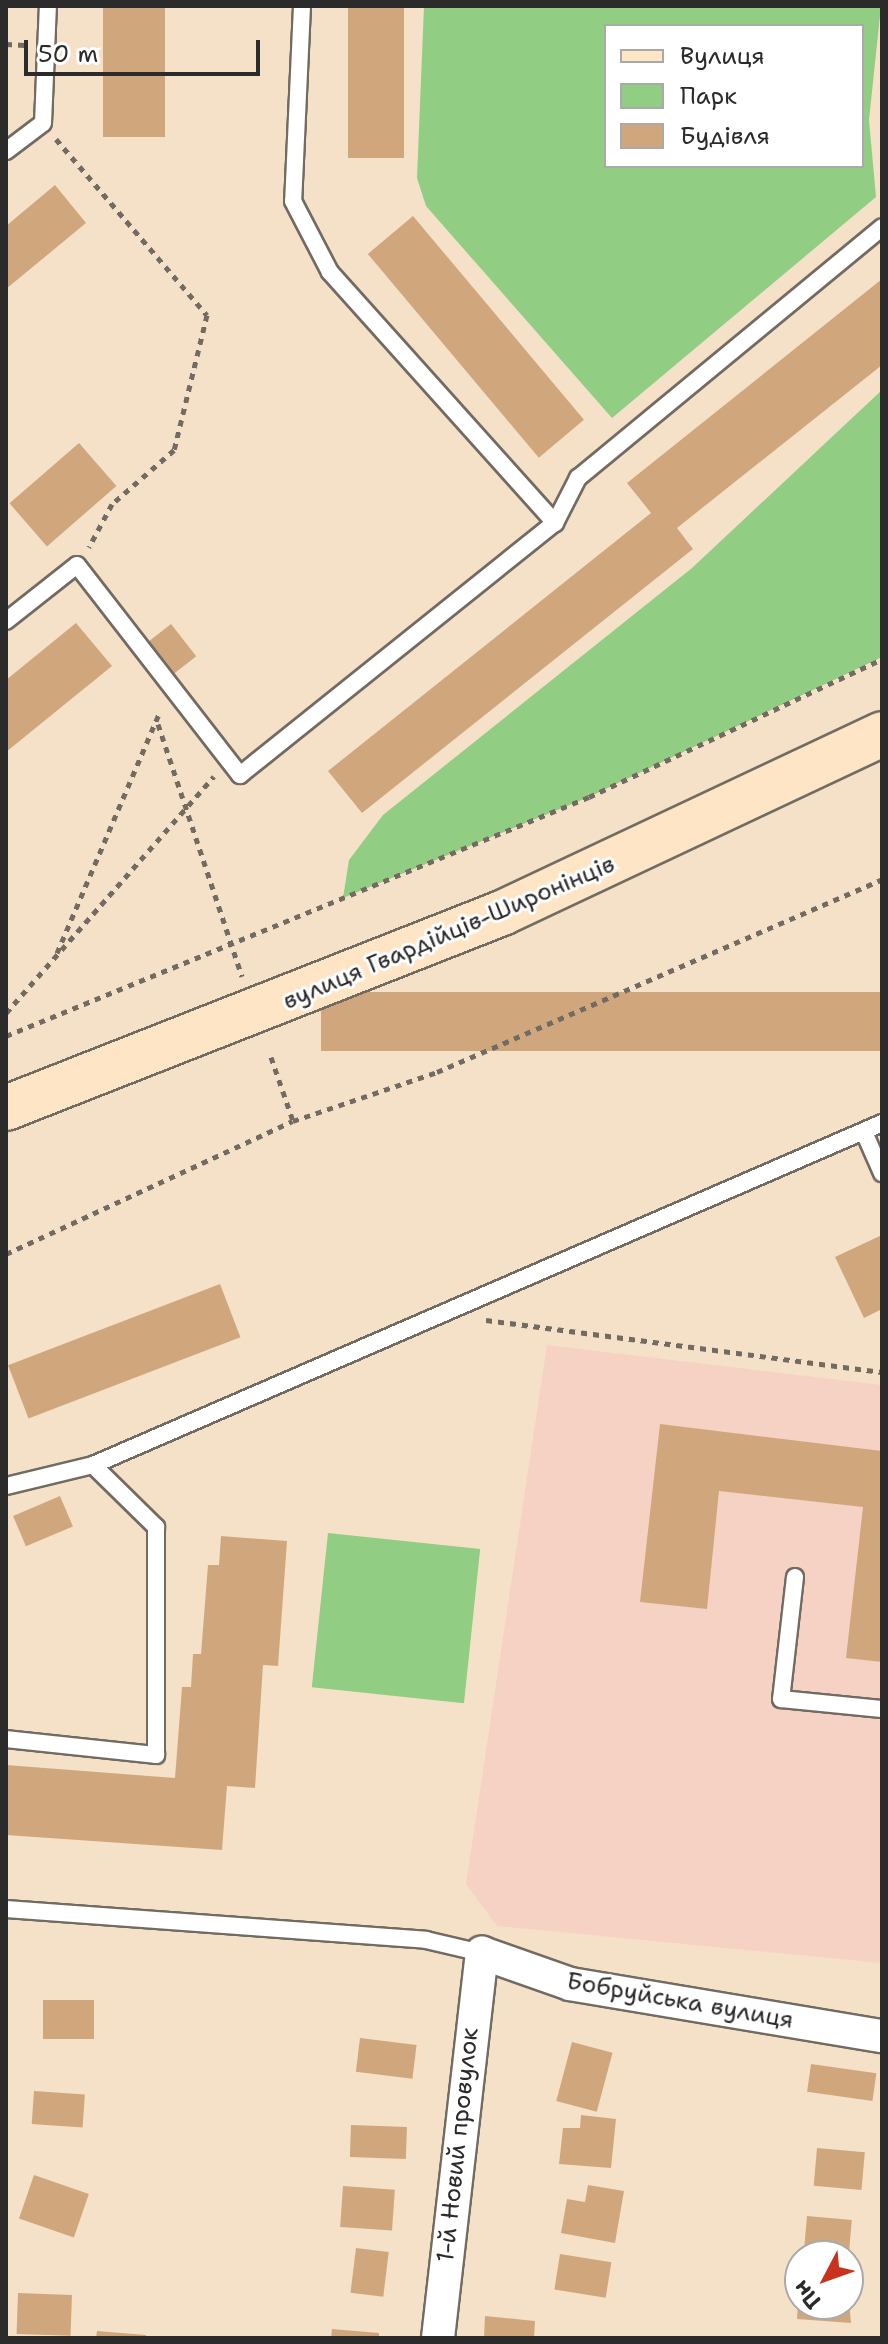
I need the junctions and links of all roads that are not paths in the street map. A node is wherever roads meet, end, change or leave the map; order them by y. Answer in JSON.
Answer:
{"nodes":[{"id":1,"x":48,"y":6,"type":"edge"},
{"id":2,"x":302,"y":6,"type":"edge"},
{"id":3,"x":6,"y":151,"type":"edge"},
{"id":4,"x":882,"y":227,"type":"edge"},
{"id":5,"x":555,"y":523,"type":"junction"},
{"id":6,"x":7,"y":618,"type":"edge"},
{"id":7,"x":882,"y":734,"type":"edge"},
{"id":8,"x":6,"y":1108,"type":"edge"},
{"id":9,"x":882,"y":1123,"type":"edge"},
{"id":10,"x":864,"y":1132,"type":"junction"},
{"id":11,"x":882,"y":1173,"type":"edge"},
{"id":12,"x":93,"y":1465,"type":"junction"},
{"id":13,"x":6,"y":1486,"type":"edge"},
{"id":14,"x":795,"y":1577,"type":"dead end"},
{"id":15,"x":882,"y":1709,"type":"edge"},
{"id":16,"x":6,"y":1739,"type":"edge"},
{"id":17,"x":6,"y":1909,"type":"edge"},
{"id":18,"x":482,"y":1953,"type":"junction"},
{"id":19,"x":882,"y":2036,"type":"edge"},
{"id":20,"x":438,"y":2338,"type":"edge"}],
"edges":[{"from":1,"to":3,"type":"lane"},
{"from":2,"to":5,"type":"lane"},
{"from":4,"to":5,"type":"lane"},
{"from":5,"to":6,"type":"lane"},
{"from":7,"to":8,"type":"main road","name":"вулиця Гвардійців-Широнінців"},
{"from":9,"to":10,"type":"lane"},
{"from":10,"to":11,"type":"lane"},
{"from":10,"to":12,"type":"lane"},
{"from":12,"to":13,"type":"lane"},
{"from":12,"to":16,"type":"lane"},
{"from":14,"to":15,"type":"lane"},
{"from":17,"to":18,"type":"lane"},
{"from":18,"to":19,"type":"street","name":"Бобруйська вулиця"},
{"from":18,"to":20,"type":"street","name":"1-й Новий провулок"}]}
